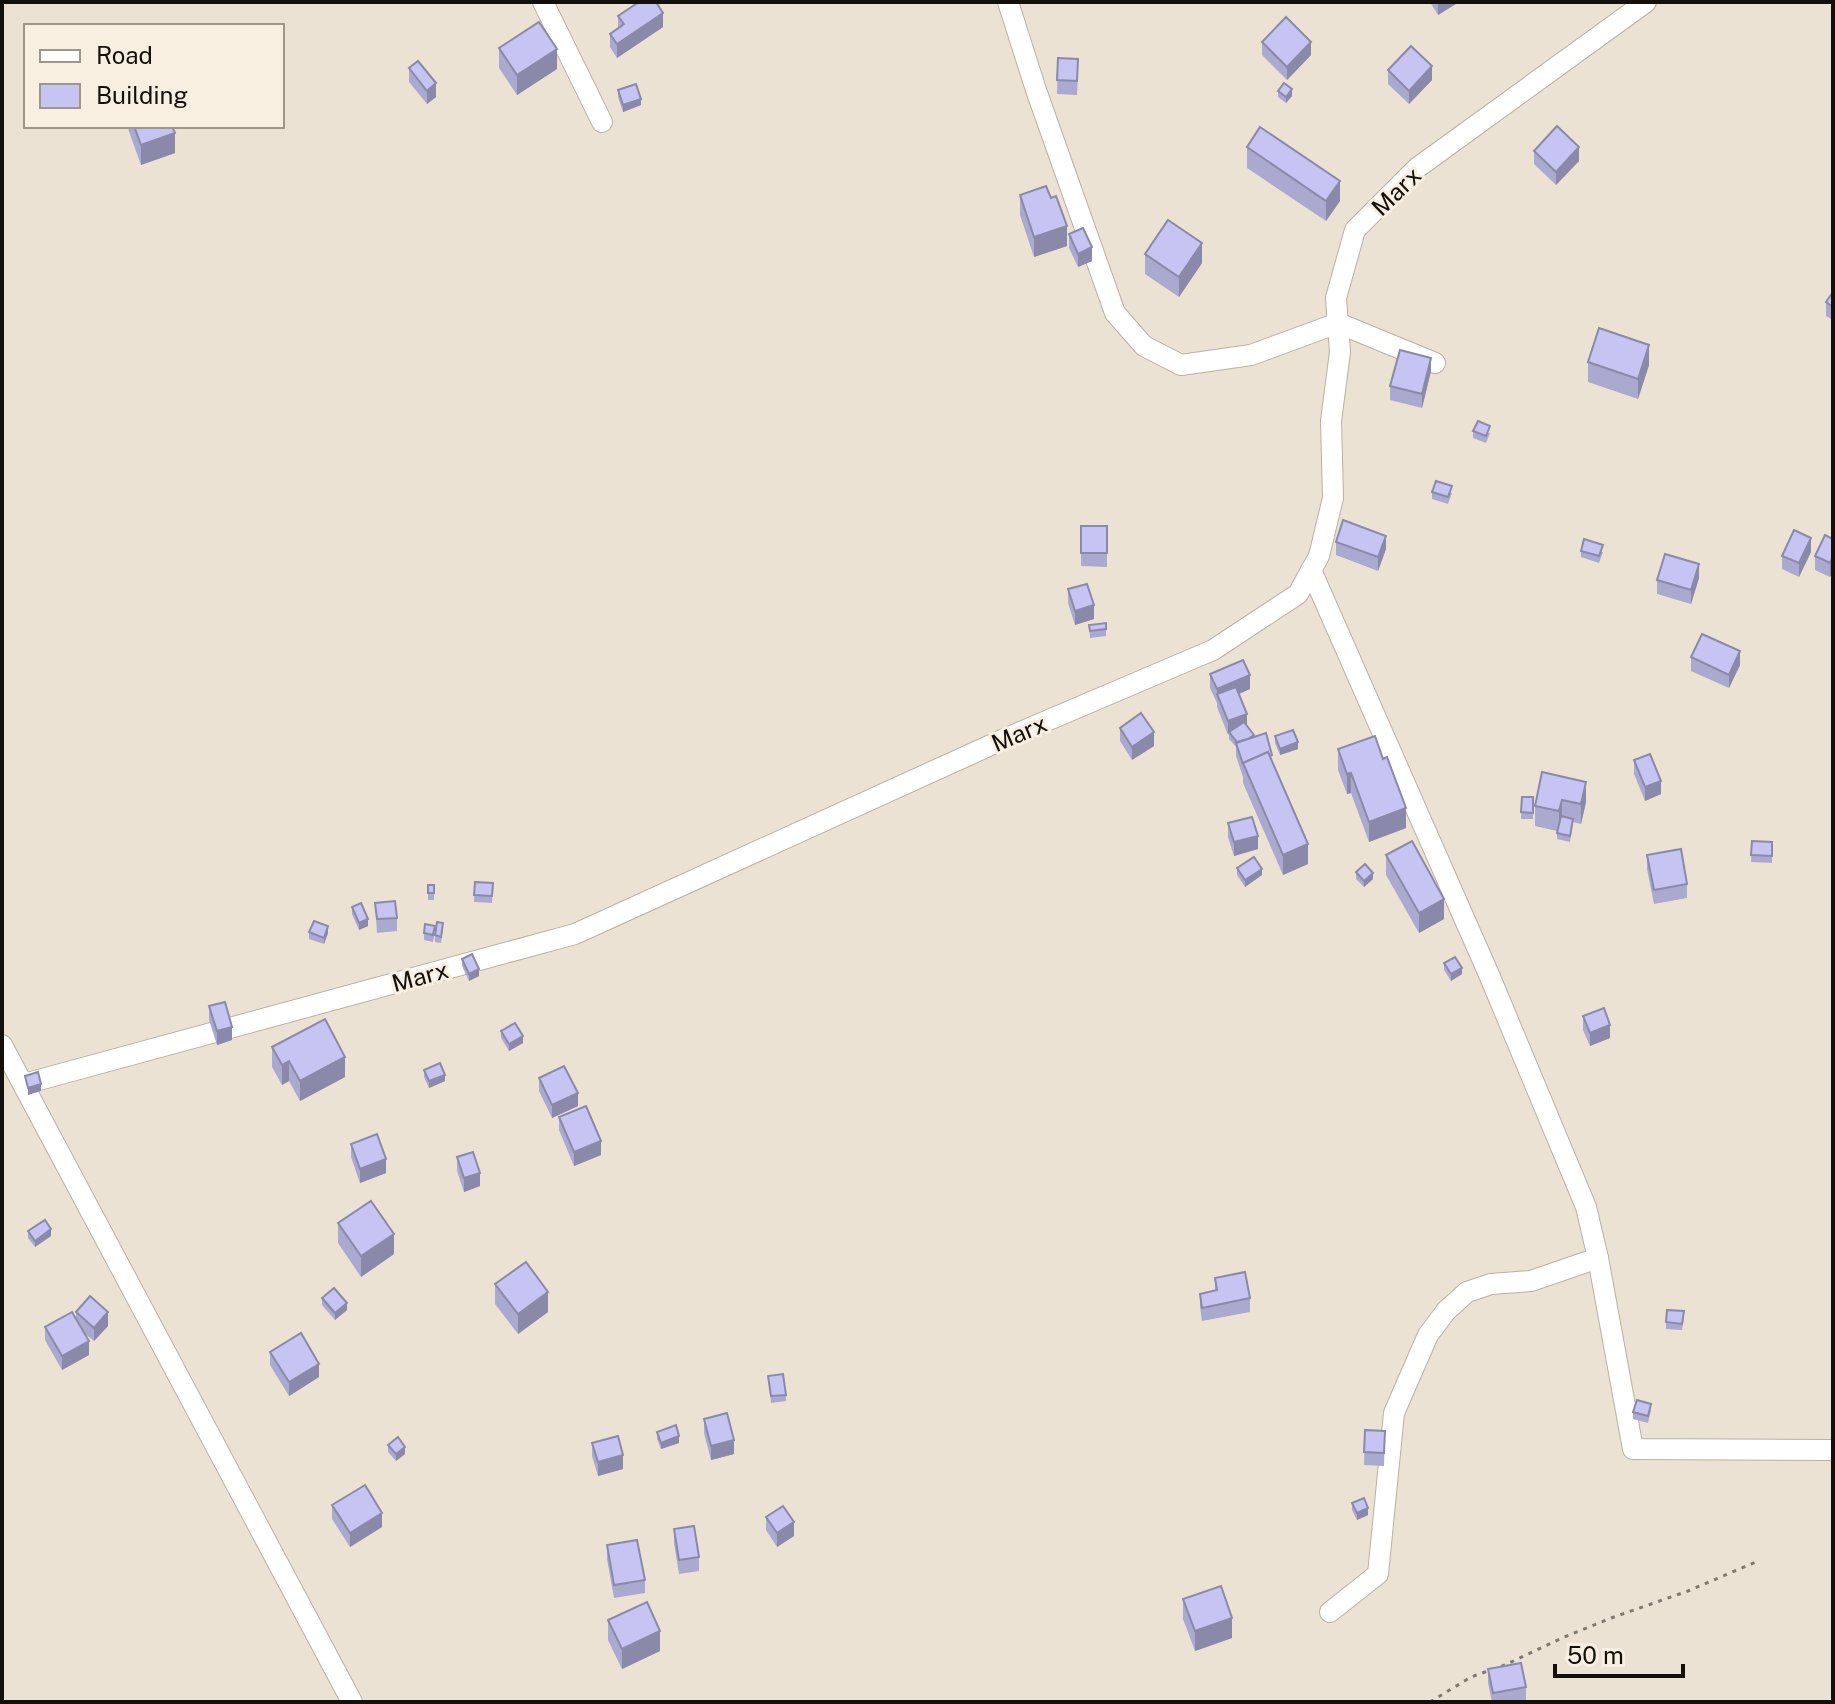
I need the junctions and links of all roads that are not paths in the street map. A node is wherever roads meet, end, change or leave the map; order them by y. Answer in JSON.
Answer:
{"nodes":[{"id":1,"x":543,"y":2,"type":"edge"},
{"id":2,"x":1008,"y":2,"type":"edge"},
{"id":3,"x":1646,"y":2,"type":"edge"},
{"id":4,"x":602,"y":122,"type":"dead end"},
{"id":5,"x":1338,"y":323,"type":"junction"},
{"id":6,"x":1435,"y":363,"type":"dead end"},
{"id":7,"x":1311,"y":570,"type":"junction"},
{"id":8,"x":2,"y":1045,"type":"edge"},
{"id":9,"x":24,"y":1084,"type":"junction"},
{"id":10,"x":1598,"y":1258,"type":"junction"},
{"id":11,"x":1833,"y":1450,"type":"edge"},
{"id":12,"x":1330,"y":1612,"type":"dead end"},
{"id":13,"x":352,"y":1702,"type":"edge"}],
"edges":[{"from":1,"to":4,"type":"street"},
{"from":2,"to":5,"type":"street"},
{"from":3,"to":5,"type":"street","name":"Marx"},
{"from":5,"to":6,"type":"street"},
{"from":5,"to":7,"type":"street","name":"Marx"},
{"from":7,"to":9,"type":"street","name":"Marx"},
{"from":7,"to":10,"type":"street"},
{"from":8,"to":9,"type":"street"},
{"from":9,"to":13,"type":"street"},
{"from":10,"to":11,"type":"street"},
{"from":10,"to":12,"type":"street"}]}
